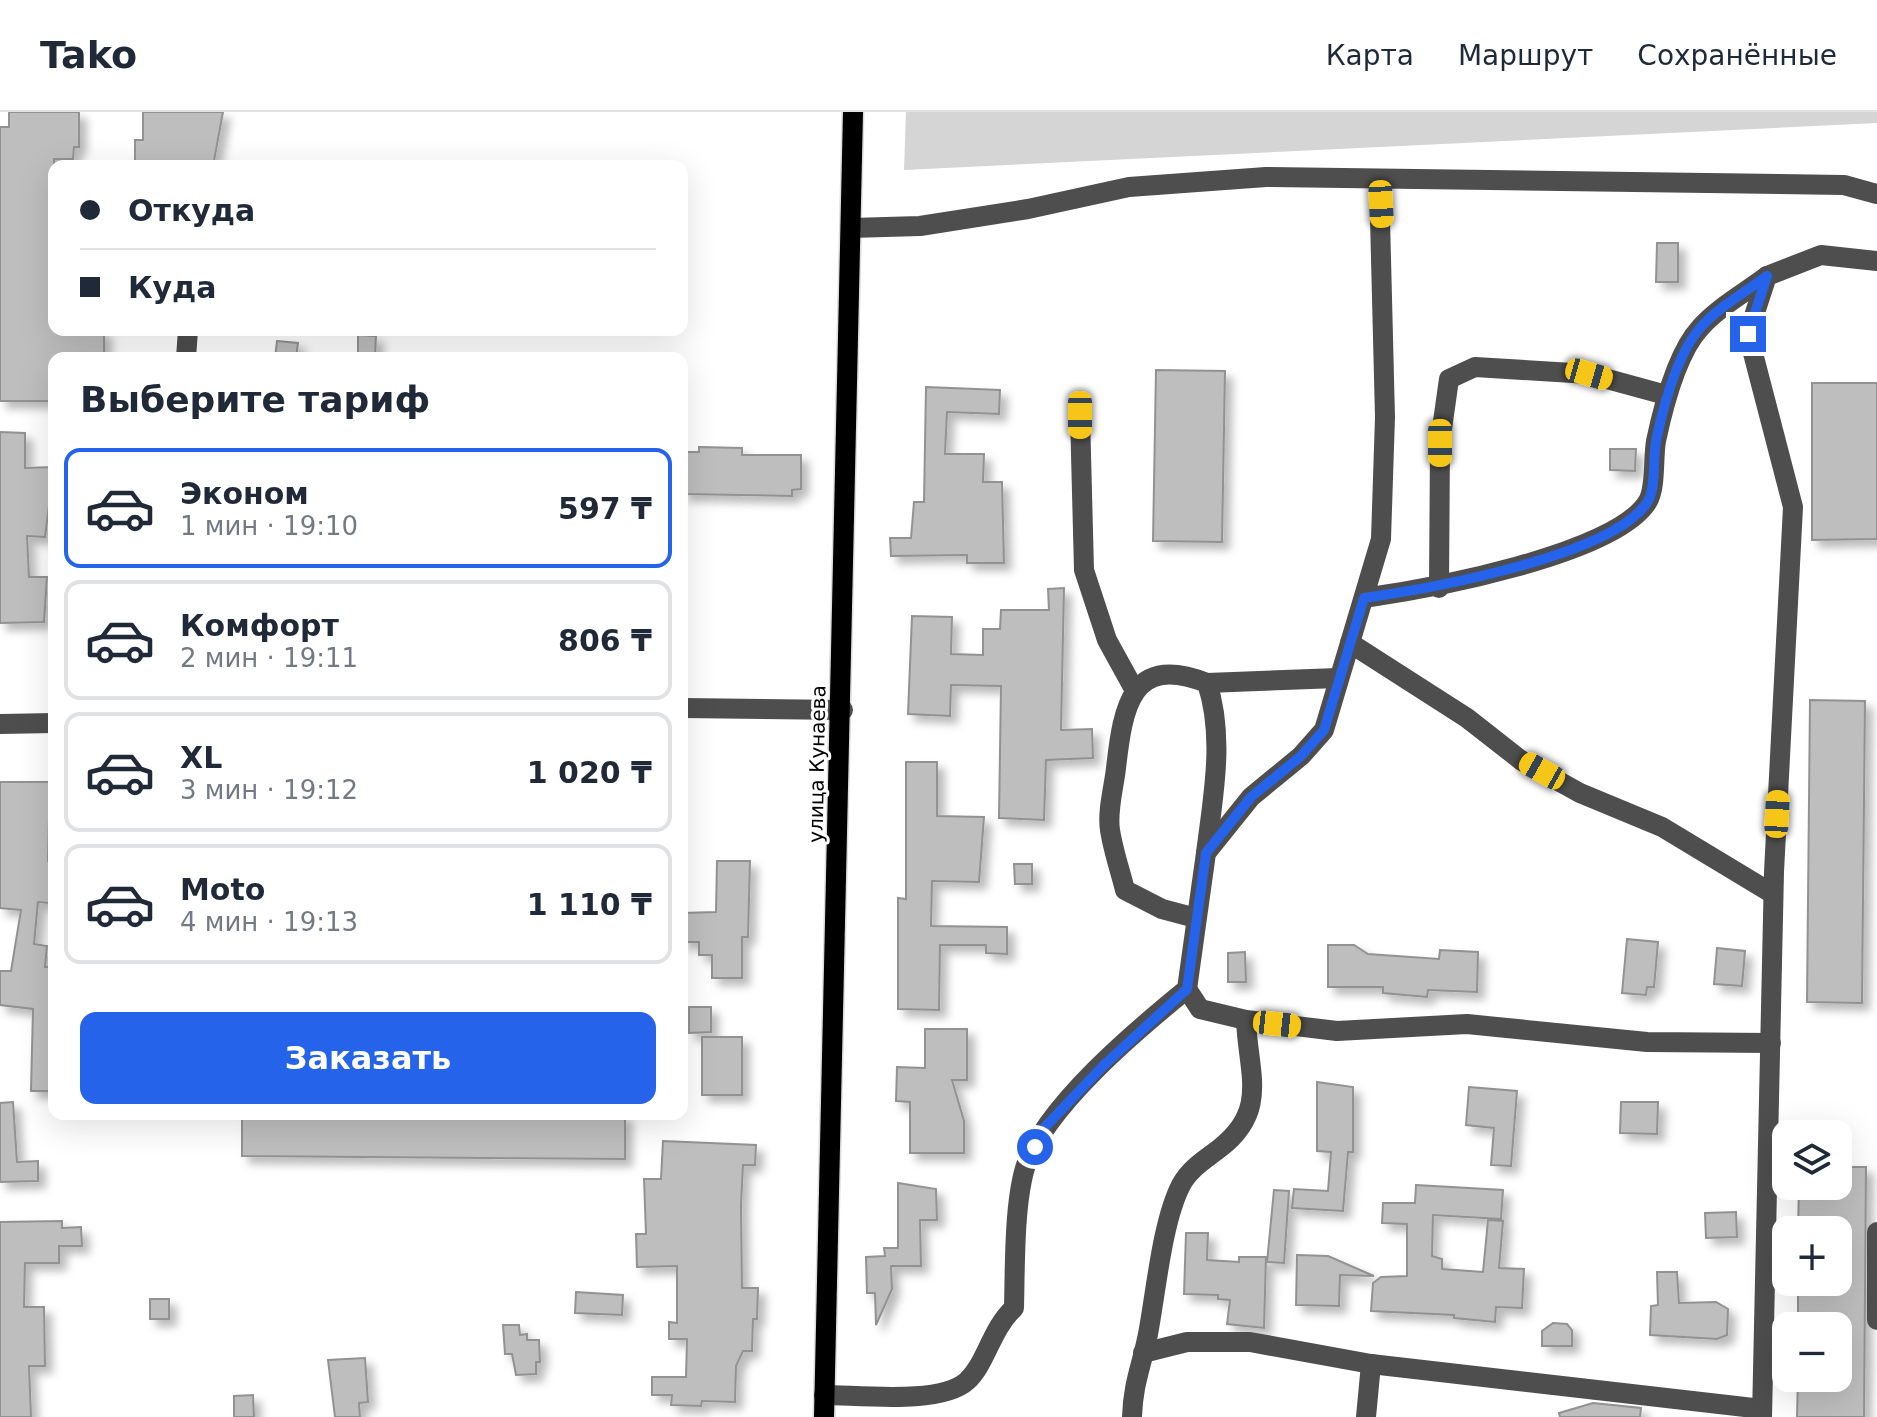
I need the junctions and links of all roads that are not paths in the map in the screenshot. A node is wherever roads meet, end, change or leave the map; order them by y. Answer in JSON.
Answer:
{"nodes":[{"id":1,"x":853,"y":112,"type":"edge"},
{"id":2,"x":1379,"y":179,"type":"junction"},
{"id":3,"x":1877,"y":194,"type":"edge"},
{"id":4,"x":851,"y":228,"type":"junction"},
{"id":5,"x":1877,"y":261,"type":"edge"},
{"id":6,"x":1767,"y":276,"type":"junction"},
{"id":7,"x":1666,"y":395,"type":"junction"},
{"id":8,"x":1080,"y":415,"type":"dead end"},
{"id":9,"x":1439,"y":588,"type":"junction"},
{"id":10,"x":1364,"y":598,"type":"junction"},
{"id":11,"x":1350,"y":643,"type":"junction"},
{"id":12,"x":1338,"y":678,"type":"junction"},
{"id":13,"x":1207,"y":683,"type":"junction"},
{"id":14,"x":1134,"y":689,"type":"junction"},
{"id":15,"x":688,"y":708,"type":"edge"},
{"id":16,"x":843,"y":710,"type":"junction"},
{"id":17,"x":48,"y":723,"type":"edge"},
{"id":18,"x":0,"y":724,"type":"edge"},
{"id":19,"x":1206,"y":853,"type":"junction"},
{"id":20,"x":1773,"y":894,"type":"junction"},
{"id":21,"x":1196,"y":918,"type":"junction"},
{"id":22,"x":1187,"y":989,"type":"junction"},
{"id":23,"x":1246,"y":1020,"type":"junction"},
{"id":24,"x":1771,"y":1043,"type":"junction"},
{"id":25,"x":1877,"y":1232,"type":"edge"},
{"id":26,"x":1877,"y":1320,"type":"edge"},
{"id":27,"x":1143,"y":1353,"type":"junction"},
{"id":28,"x":1371,"y":1364,"type":"junction"},
{"id":29,"x":824,"y":1395,"type":"junction"},
{"id":30,"x":1762,"y":1413,"type":"edge"},
{"id":31,"x":824,"y":1417,"type":"edge"},
{"id":32,"x":1132,"y":1417,"type":"edge"},
{"id":33,"x":1366,"y":1417,"type":"edge"}],
"edges":[{"from":1,"to":4,"type":"main road","name":"улица Кунаева"},
{"from":2,"to":3,"type":"street"},
{"from":2,"to":4,"type":"street"},
{"from":2,"to":10,"type":"street"},
{"from":4,"to":16,"type":"main road","name":"улица Кунаева"},
{"from":5,"to":6,"type":"street"},
{"from":6,"to":7,"type":"street"},
{"from":6,"to":20,"type":"street"},
{"from":7,"to":9,"type":"street"},
{"from":7,"to":9,"type":"street"},
{"from":8,"to":14,"type":"street"},
{"from":9,"to":10,"type":"street"},
{"from":10,"to":11,"type":"street"},
{"from":11,"to":12,"type":"street"},
{"from":11,"to":20,"type":"street"},
{"from":12,"to":13,"type":"street"},
{"from":12,"to":19,"type":"street"},
{"from":13,"to":14,"type":"street"},
{"from":13,"to":19,"type":"street"},
{"from":14,"to":21,"type":"street"},
{"from":15,"to":16,"type":"street"},
{"from":16,"to":29,"type":"main road","name":"улица Кунаева"},
{"from":17,"to":18,"type":"street"},
{"from":19,"to":21,"type":"street"},
{"from":20,"to":24,"type":"street"},
{"from":21,"to":22,"type":"street"},
{"from":22,"to":23,"type":"street"},
{"from":22,"to":29,"type":"street"},
{"from":23,"to":24,"type":"street"},
{"from":23,"to":27,"type":"street"},
{"from":24,"to":30,"type":"street"},
{"from":25,"to":26,"type":"street"},
{"from":27,"to":28,"type":"street"},
{"from":27,"to":32,"type":"street"},
{"from":28,"to":30,"type":"street"},
{"from":28,"to":33,"type":"street"},
{"from":29,"to":31,"type":"main road","name":"улица Кунаева"}]}
